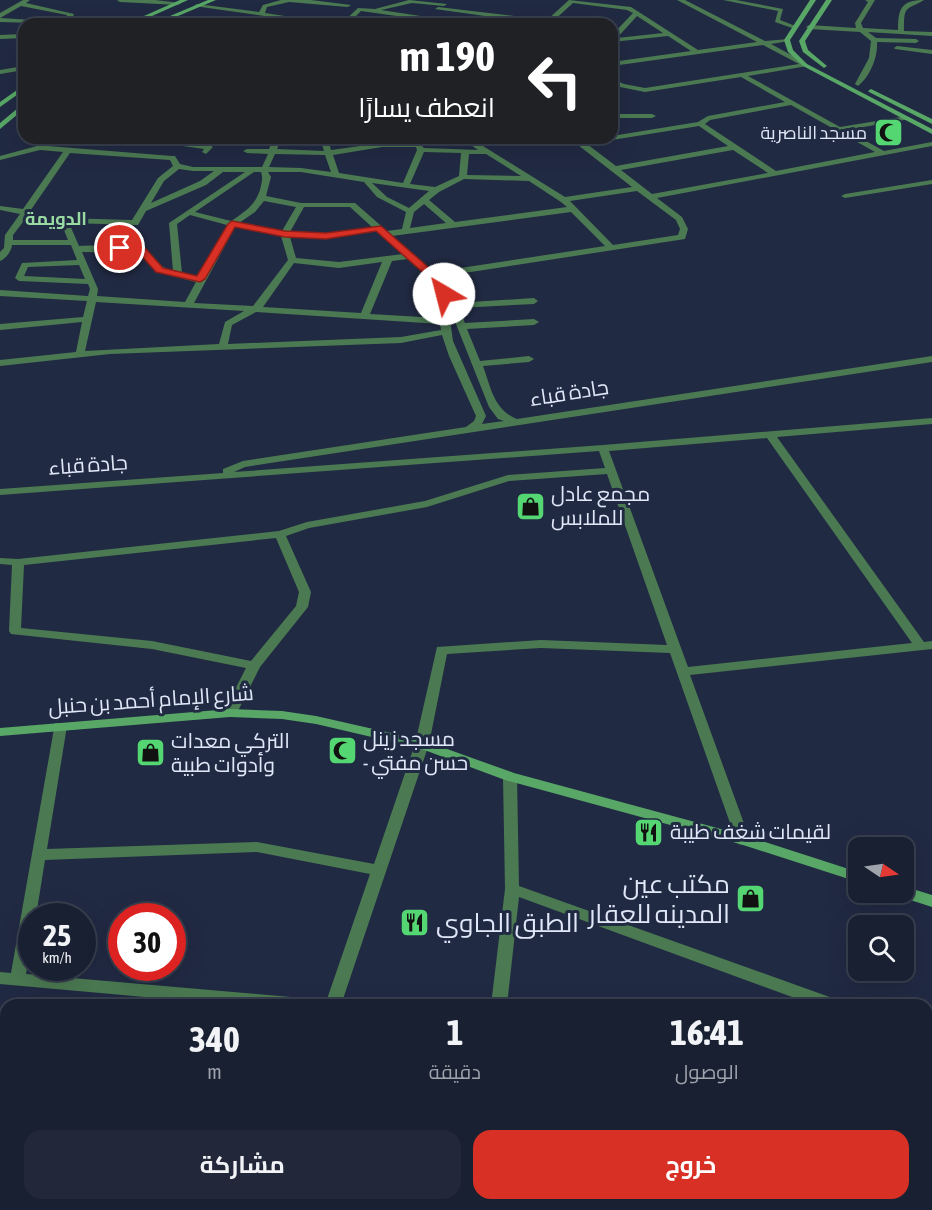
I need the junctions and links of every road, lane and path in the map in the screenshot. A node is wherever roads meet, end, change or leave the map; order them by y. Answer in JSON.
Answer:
{"nodes":[{"id":1,"x":120,"y":0,"type":"edge"},
{"id":2,"x":145,"y":0,"type":"edge"},
{"id":3,"x":185,"y":0,"type":"edge"},
{"id":4,"x":213,"y":0,"type":"edge"},
{"id":5,"x":289,"y":0,"type":"edge"},
{"id":6,"x":680,"y":0,"type":"edge"},
{"id":7,"x":725,"y":0,"type":"edge"},
{"id":8,"x":813,"y":0,"type":"edge"},
{"id":9,"x":829,"y":0,"type":"edge"},
{"id":10,"x":868,"y":0,"type":"edge"},
{"id":11,"x":573,"y":1,"type":"edge"},
{"id":12,"x":24,"y":2,"type":"edge"},
{"id":13,"x":350,"y":2,"type":"edge"},
{"id":14,"x":178,"y":3,"type":"junction"},
{"id":15,"x":786,"y":3,"type":"dead end"},
{"id":16,"x":922,"y":3,"type":"edge"},
{"id":17,"x":444,"y":4,"type":"edge"},
{"id":18,"x":197,"y":6,"type":"junction"},
{"id":19,"x":360,"y":9,"type":"junction"},
{"id":20,"x":781,"y":10,"type":"junction"},
{"id":21,"x":371,"y":11,"type":"junction"},
{"id":22,"x":636,"y":13,"type":"junction"},
{"id":23,"x":261,"y":14,"type":"junction"},
{"id":24,"x":490,"y":15,"type":"junction"},
{"id":25,"x":711,"y":15,"type":"junction"},
{"id":26,"x":0,"y":18,"type":"edge"},
{"id":27,"x":69,"y":18,"type":"edge"},
{"id":28,"x":143,"y":18,"type":"edge"},
{"id":29,"x":168,"y":18,"type":"edge"},
{"id":30,"x":290,"y":18,"type":"edge"},
{"id":31,"x":350,"y":18,"type":"edge"},
{"id":32,"x":425,"y":18,"type":"joint"},
{"id":33,"x":487,"y":18,"type":"edge"},
{"id":34,"x":511,"y":18,"type":"edge"},
{"id":35,"x":553,"y":18,"type":"edge"},
{"id":36,"x":18,"y":20,"type":"edge"},
{"id":37,"x":795,"y":27,"type":"junction"},
{"id":38,"x":809,"y":27,"type":"junction"},
{"id":39,"x":860,"y":29,"type":"junction"},
{"id":40,"x":901,"y":32,"type":"junction"},
{"id":41,"x":618,"y":33,"type":"edge"},
{"id":42,"x":668,"y":34,"type":"junction"},
{"id":43,"x":932,"y":34,"type":"edge"},
{"id":44,"x":16,"y":36,"type":"joint"},
{"id":45,"x":0,"y":37,"type":"edge"},
{"id":46,"x":618,"y":39,"type":"edge"},
{"id":47,"x":787,"y":40,"type":"junction"},
{"id":48,"x":932,"y":42,"type":"edge"},
{"id":49,"x":0,"y":44,"type":"edge"},
{"id":50,"x":762,"y":44,"type":"junction"},
{"id":51,"x":874,"y":44,"type":"junction"},
{"id":52,"x":932,"y":52,"type":"edge"},
{"id":53,"x":698,"y":53,"type":"junction"},
{"id":54,"x":618,"y":63,"type":"edge"},
{"id":55,"x":0,"y":64,"type":"edge"},
{"id":56,"x":805,"y":65,"type":"junction"},
{"id":57,"x":18,"y":69,"type":"edge"},
{"id":58,"x":3,"y":71,"type":"edge"},
{"id":59,"x":742,"y":75,"type":"junction"},
{"id":60,"x":618,"y":84,"type":"edge"},
{"id":61,"x":858,"y":84,"type":"junction"},
{"id":62,"x":18,"y":92,"type":"edge"},
{"id":63,"x":792,"y":102,"type":"junction"},
{"id":64,"x":0,"y":105,"type":"edge"},
{"id":65,"x":18,"y":110,"type":"edge"},
{"id":66,"x":618,"y":116,"type":"edge"},
{"id":67,"x":652,"y":116,"type":"dead end"},
{"id":68,"x":904,"y":118,"type":"junction"},
{"id":69,"x":932,"y":122,"type":"edge"},
{"id":70,"x":700,"y":124,"type":"junction"},
{"id":71,"x":0,"y":127,"type":"edge"},
{"id":72,"x":839,"y":129,"type":"junction"},
{"id":73,"x":932,"y":132,"type":"edge"},
{"id":74,"x":618,"y":137,"type":"edge"},
{"id":75,"x":46,"y":144,"type":"edge"},
{"id":76,"x":194,"y":144,"type":"edge"},
{"id":77,"x":275,"y":144,"type":"edge"},
{"id":78,"x":326,"y":144,"type":"edge"},
{"id":79,"x":474,"y":144,"type":"edge"},
{"id":80,"x":582,"y":144,"type":"edge"},
{"id":81,"x":932,"y":144,"type":"edge"},
{"id":82,"x":735,"y":147,"type":"junction"},
{"id":83,"x":40,"y":148,"type":"junction"},
{"id":84,"x":421,"y":150,"type":"junction"},
{"id":85,"x":247,"y":151,"type":"dead end"},
{"id":86,"x":67,"y":152,"type":"junction"},
{"id":87,"x":206,"y":152,"type":"dead end"},
{"id":88,"x":270,"y":152,"type":"junction"},
{"id":89,"x":465,"y":152,"type":"junction"},
{"id":90,"x":485,"y":152,"type":"junction"},
{"id":91,"x":328,"y":153,"type":"junction"},
{"id":92,"x":882,"y":153,"type":"junction"},
{"id":93,"x":0,"y":158,"type":"edge"},
{"id":94,"x":177,"y":166,"type":"junction"},
{"id":95,"x":614,"y":169,"type":"junction"},
{"id":96,"x":220,"y":171,"type":"junction"},
{"id":97,"x":252,"y":171,"type":"junction"},
{"id":98,"x":264,"y":171,"type":"junction"},
{"id":99,"x":335,"y":174,"type":"junction"},
{"id":100,"x":775,"y":174,"type":"junction"},
{"id":101,"x":463,"y":177,"type":"junction"},
{"id":102,"x":366,"y":178,"type":"junction"},
{"id":103,"x":535,"y":179,"type":"junction"},
{"id":104,"x":932,"y":182,"type":"edge"},
{"id":105,"x":406,"y":185,"type":"junction"},
{"id":106,"x":639,"y":188,"type":"junction"},
{"id":107,"x":436,"y":190,"type":"junction"},
{"id":108,"x":845,"y":196,"type":"dead end"},
{"id":109,"x":651,"y":197,"type":"junction"},
{"id":110,"x":262,"y":198,"type":"junction"},
{"id":111,"x":424,"y":200,"type":"junction"},
{"id":112,"x":564,"y":200,"type":"junction"},
{"id":113,"x":301,"y":205,"type":"junction"},
{"id":114,"x":0,"y":208,"type":"edge"},
{"id":115,"x":573,"y":209,"type":"junction"},
{"id":116,"x":142,"y":210,"type":"junction"},
{"id":117,"x":410,"y":211,"type":"junction"},
{"id":118,"x":190,"y":213,"type":"junction"},
{"id":119,"x":22,"y":216,"type":"junction"},
{"id":120,"x":64,"y":221,"type":"junction"},
{"id":121,"x":232,"y":224,"type":"junction"},
{"id":122,"x":453,"y":225,"type":"junction"},
{"id":123,"x":382,"y":231,"type":"junction"},
{"id":124,"x":405,"y":232,"type":"junction"},
{"id":125,"x":285,"y":234,"type":"junction"},
{"id":126,"x":5,"y":242,"type":"edge"},
{"id":127,"x":75,"y":246,"type":"junction"},
{"id":128,"x":611,"y":248,"type":"junction"},
{"id":129,"x":410,"y":256,"type":"junction"},
{"id":130,"x":0,"y":258,"type":"edge"},
{"id":131,"x":388,"y":259,"type":"junction"},
{"id":132,"x":292,"y":260,"type":"junction"},
{"id":133,"x":82,"y":262,"type":"junction"},
{"id":134,"x":178,"y":275,"type":"junction"},
{"id":135,"x":432,"y":275,"type":"junction"},
{"id":136,"x":200,"y":279,"type":"junction"},
{"id":137,"x":91,"y":282,"type":"junction"},
{"id":138,"x":0,"y":292,"type":"edge"},
{"id":139,"x":444,"y":294,"type":"junction"},
{"id":140,"x":92,"y":298,"type":"junction"},
{"id":141,"x":534,"y":301,"type":"dead end"},
{"id":142,"x":188,"y":305,"type":"junction"},
{"id":143,"x":452,"y":306,"type":"junction"},
{"id":144,"x":258,"y":308,"type":"junction"},
{"id":145,"x":365,"y":315,"type":"junction"},
{"id":146,"x":88,"y":319,"type":"junction"},
{"id":147,"x":443,"y":321,"type":"junction"},
{"id":148,"x":534,"y":322,"type":"dead end"},
{"id":149,"x":463,"y":326,"type":"junction"},
{"id":150,"x":0,"y":327,"type":"edge"},
{"id":151,"x":446,"y":332,"type":"junction"},
{"id":152,"x":224,"y":347,"type":"junction"},
{"id":153,"x":80,"y":354,"type":"junction"},
{"id":154,"x":529,"y":359,"type":"dead end"},
{"id":155,"x":932,"y":359,"type":"edge"},
{"id":156,"x":0,"y":363,"type":"edge"},
{"id":157,"x":477,"y":364,"type":"junction"},
{"id":158,"x":514,"y":421,"type":"junction"},
{"id":159,"x":932,"y":421,"type":"edge"},
{"id":160,"x":470,"y":428,"type":"junction"},
{"id":161,"x":770,"y":434,"type":"junction"},
{"id":162,"x":603,"y":448,"type":"junction"},
{"id":163,"x":611,"y":471,"type":"junction"},
{"id":164,"x":215,"y":475,"type":"junction"},
{"id":165,"x":0,"y":492,"type":"edge"},
{"id":166,"x":280,"y":534,"type":"junction"},
{"id":167,"x":0,"y":561,"type":"edge"},
{"id":168,"x":18,"y":562,"type":"junction"},
{"id":169,"x":927,"y":646,"type":"edge"},
{"id":170,"x":675,"y":649,"type":"junction"},
{"id":171,"x":254,"y":666,"type":"junction"},
{"id":172,"x":683,"y":672,"type":"junction"},
{"id":173,"x":230,"y":713,"type":"junction"},
{"id":174,"x":60,"y":726,"type":"junction"},
{"id":175,"x":0,"y":732,"type":"edge"},
{"id":176,"x":422,"y":744,"type":"junction"},
{"id":177,"x":510,"y":777,"type":"junction"},
{"id":178,"x":743,"y":840,"type":"junction"},
{"id":179,"x":38,"y":855,"type":"junction"},
{"id":180,"x":379,"y":870,"type":"junction"},
{"id":181,"x":848,"y":874,"type":"edge"},
{"id":182,"x":512,"y":890,"type":"junction"},
{"id":183,"x":914,"y":895,"type":"edge"},
{"id":184,"x":932,"y":901,"type":"edge"},
{"id":185,"x":30,"y":903,"type":"edge"},
{"id":186,"x":0,"y":978,"type":"edge"},
{"id":187,"x":18,"y":978,"type":"edge"},
{"id":188,"x":40,"y":981,"type":"edge"},
{"id":189,"x":164,"y":998,"type":"edge"},
{"id":190,"x":185,"y":999,"type":"edge"},
{"id":191,"x":335,"y":999,"type":"edge"},
{"id":192,"x":500,"y":999,"type":"edge"},
{"id":193,"x":815,"y":999,"type":"edge"}],
"edges":[{"from":1,"to":2,"type":"street"},
{"from":2,"to":14,"type":"street"},
{"from":3,"to":14,"type":"main road"},
{"from":4,"to":18,"type":"main road"},
{"from":5,"to":13,"type":"street"},
{"from":5,"to":23,"type":"street"},
{"from":6,"to":25,"type":"street"},
{"from":7,"to":20,"type":"street"},
{"from":7,"to":25,"type":"street"},
{"from":8,"to":37,"type":"main road"},
{"from":9,"to":38,"type":"main road"},
{"from":10,"to":39,"type":"street"},
{"from":11,"to":22,"type":"street"},
{"from":11,"to":35,"type":"street"},
{"from":12,"to":26,"type":"street"},
{"from":12,"to":27,"type":"street"},
{"from":13,"to":19,"type":"street"},
{"from":14,"to":28,"type":"main road"},
{"from":15,"to":20,"type":"street"},
{"from":16,"to":40,"type":"street"},
{"from":17,"to":21,"type":"street"},
{"from":17,"to":24,"type":"street"},
{"from":17,"to":32,"type":"street"},
{"from":18,"to":23,"type":"street"},
{"from":18,"to":29,"type":"main road"},
{"from":19,"to":21,"type":"street"},
{"from":19,"to":31,"type":"street"},
{"from":20,"to":37,"type":"street"},
{"from":21,"to":32,"type":"street"},
{"from":22,"to":41,"type":"street"},
{"from":22,"to":42,"type":"street"},
{"from":23,"to":30,"type":"street"},
{"from":24,"to":33,"type":"street"},
{"from":24,"to":34,"type":"street"},
{"from":25,"to":50,"type":"street"},
{"from":26,"to":36,"type":"street"},
{"from":37,"to":47,"type":"main road"},
{"from":38,"to":39,"type":"street"},
{"from":38,"to":61,"type":"main road"},
{"from":39,"to":40,"type":"street"},
{"from":39,"to":51,"type":"street"},
{"from":40,"to":43,"type":"street"},
{"from":42,"to":46,"type":"street"},
{"from":42,"to":53,"type":"street"},
{"from":44,"to":45,"type":"street"},
{"from":44,"to":49,"type":"street"},
{"from":47,"to":50,"type":"street"},
{"from":47,"to":56,"type":"main road"},
{"from":48,"to":51,"type":"street"},
{"from":50,"to":53,"type":"street"},
{"from":50,"to":56,"type":"street"},
{"from":51,"to":52,"type":"street"},
{"from":51,"to":61,"type":"street"},
{"from":53,"to":54,"type":"street"},
{"from":55,"to":58,"type":"street"},
{"from":56,"to":59,"type":"street"},
{"from":56,"to":68,"type":"main road"},
{"from":57,"to":58,"type":"street"},
{"from":59,"to":60,"type":"street"},
{"from":59,"to":63,"type":"street"},
{"from":61,"to":69,"type":"main road"},
{"from":62,"to":64,"type":"main road"},
{"from":63,"to":70,"type":"street"},
{"from":63,"to":72,"type":"street"},
{"from":65,"to":71,"type":"main road"},
{"from":66,"to":67,"type":"street"},
{"from":68,"to":72,"type":"street"},
{"from":68,"to":73,"type":"main road"},
{"from":70,"to":74,"type":"street"},
{"from":70,"to":82,"type":"street"},
{"from":72,"to":92,"type":"street"},
{"from":75,"to":83,"type":"street"},
{"from":76,"to":87,"type":"street"},
{"from":77,"to":88,"type":"street"},
{"from":78,"to":91,"type":"street"},
{"from":79,"to":90,"type":"street"},
{"from":80,"to":95,"type":"street"},
{"from":81,"to":92,"type":"street"},
{"from":82,"to":95,"type":"street"},
{"from":82,"to":100,"type":"street"},
{"from":83,"to":86,"type":"street"},
{"from":83,"to":93,"type":"street"},
{"from":84,"to":89,"type":"street"},
{"from":84,"to":91,"type":"street"},
{"from":84,"to":105,"type":"street"},
{"from":85,"to":88,"type":"street"},
{"from":86,"to":94,"type":"street"},
{"from":86,"to":119,"type":"street"},
{"from":88,"to":91,"type":"street"},
{"from":88,"to":98,"type":"street"},
{"from":89,"to":90,"type":"street"},
{"from":89,"to":101,"type":"street"},
{"from":90,"to":103,"type":"street"},
{"from":91,"to":99,"type":"street"},
{"from":92,"to":100,"type":"street"},
{"from":94,"to":96,"type":"street"},
{"from":94,"to":116,"type":"street"},
{"from":95,"to":106,"type":"street"},
{"from":96,"to":97,"type":"street"},
{"from":96,"to":116,"type":"street"},
{"from":97,"to":98,"type":"street"},
{"from":97,"to":118,"type":"street"},
{"from":98,"to":99,"type":"street"},
{"from":98,"to":110,"type":"street"},
{"from":99,"to":102,"type":"street"},
{"from":100,"to":109,"type":"street"},
{"from":101,"to":103,"type":"street"},
{"from":101,"to":107,"type":"street"},
{"from":102,"to":105,"type":"street"},
{"from":102,"to":117,"type":"street"},
{"from":103,"to":112,"type":"street"},
{"from":104,"to":108,"type":"street"},
{"from":105,"to":107,"type":"street"},
{"from":106,"to":109,"type":"street"},
{"from":106,"to":112,"type":"street"},
{"from":107,"to":111,"type":"street"},
{"from":109,"to":128,"type":"street"},
{"from":110,"to":113,"type":"street"},
{"from":110,"to":121,"type":"street"},
{"from":111,"to":117,"type":"street"},
{"from":111,"to":122,"type":"street"},
{"from":112,"to":115,"type":"street"},
{"from":113,"to":123,"type":"street"},
{"from":113,"to":125,"type":"street"},
{"from":114,"to":119,"type":"street"},
{"from":115,"to":122,"type":"street"},
{"from":115,"to":128,"type":"street"},
{"from":116,"to":120,"type":"street"},
{"from":117,"to":124,"type":"street"},
{"from":118,"to":121,"type":"street"},
{"from":118,"to":134,"type":"street"},
{"from":119,"to":120,"type":"street"},
{"from":119,"to":126,"type":"street"},
{"from":120,"to":127,"type":"street"},
{"from":121,"to":125,"type":"street"},
{"from":121,"to":136,"type":"street"},
{"from":122,"to":124,"type":"street"},
{"from":123,"to":124,"type":"street"},
{"from":123,"to":125,"type":"street"},
{"from":123,"to":129,"type":"street"},
{"from":125,"to":132,"type":"street"},
{"from":126,"to":127,"type":"street"},
{"from":126,"to":130,"type":"street"},
{"from":127,"to":133,"type":"street"},
{"from":127,"to":134,"type":"street"},
{"from":128,"to":135,"type":"street"},
{"from":129,"to":131,"type":"street"},
{"from":129,"to":135,"type":"street"},
{"from":131,"to":132,"type":"street"},
{"from":131,"to":145,"type":"street"},
{"from":132,"to":144,"type":"street"},
{"from":133,"to":137,"type":"street"},
{"from":133,"to":137,"type":"street"},
{"from":134,"to":136,"type":"street"},
{"from":135,"to":139,"type":"street"},
{"from":136,"to":142,"type":"street"},
{"from":137,"to":140,"type":"street"},
{"from":138,"to":140,"type":"street"},
{"from":139,"to":143,"type":"street"},
{"from":139,"to":147,"type":"street"},
{"from":140,"to":142,"type":"street"},
{"from":140,"to":146,"type":"street"},
{"from":141,"to":143,"type":"street"},
{"from":142,"to":144,"type":"street"},
{"from":143,"to":149,"type":"street"},
{"from":144,"to":145,"type":"street"},
{"from":144,"to":152,"type":"street"},
{"from":145,"to":147,"type":"street"},
{"from":146,"to":150,"type":"street"},
{"from":146,"to":153,"type":"street"},
{"from":147,"to":151,"type":"street"},
{"from":148,"to":149,"type":"street"},
{"from":149,"to":157,"type":"street"},
{"from":151,"to":152,"type":"street"},
{"from":151,"to":160,"type":"street"},
{"from":152,"to":153,"type":"street"},
{"from":153,"to":156,"type":"street"},
{"from":154,"to":157,"type":"street"},
{"from":155,"to":158,"type":"street","name":"جادة قباء"},
{"from":157,"to":158,"type":"street"},
{"from":158,"to":160,"type":"street","name":"جادة قباء"},
{"from":159,"to":161,"type":"street","name":"جادة قباء"},
{"from":160,"to":164,"type":"street","name":"جادة قباء"},
{"from":161,"to":162,"type":"street","name":"جادة قباء"},
{"from":161,"to":169,"type":"street"},
{"from":162,"to":163,"type":"street"},
{"from":162,"to":164,"type":"street","name":"جادة قباء"},
{"from":163,"to":166,"type":"street"},
{"from":163,"to":170,"type":"street"},
{"from":164,"to":165,"type":"street","name":"جادة قباء"},
{"from":166,"to":168,"type":"street"},
{"from":166,"to":171,"type":"street"},
{"from":167,"to":168,"type":"street"},
{"from":168,"to":171,"type":"street"},
{"from":169,"to":172,"type":"street"},
{"from":170,"to":172,"type":"street"},
{"from":170,"to":176,"type":"street"},
{"from":171,"to":173,"type":"street"},
{"from":172,"to":178,"type":"street"},
{"from":173,"to":174,"type":"main road","name":"شارع الإمام أحمد بن حنبل"},
{"from":173,"to":176,"type":"main road","name":"شارع الإمام أحمد بن حنبل"},
{"from":174,"to":175,"type":"main road","name":"شارع الإمام أحمد بن حنبل"},
{"from":174,"to":179,"type":"street"},
{"from":176,"to":177,"type":"main road","name":"شارع الإمام أحمد بن حنبل"},
{"from":176,"to":180,"type":"street"},
{"from":177,"to":178,"type":"main road","name":"شارع الإمام أحمد بن حنبل"},
{"from":177,"to":182,"type":"street"},
{"from":178,"to":181,"type":"main road","name":"شارع الإمام أحمد بن حنبل"},
{"from":179,"to":180,"type":"street"},
{"from":179,"to":185,"type":"street"},
{"from":180,"to":191,"type":"street"},
{"from":182,"to":192,"type":"street"},
{"from":182,"to":193,"type":"street"},
{"from":183,"to":184,"type":"main road"},
{"from":186,"to":187,"type":"street"},
{"from":188,"to":189,"type":"street"},
{"from":189,"to":190,"type":"street"}]}
